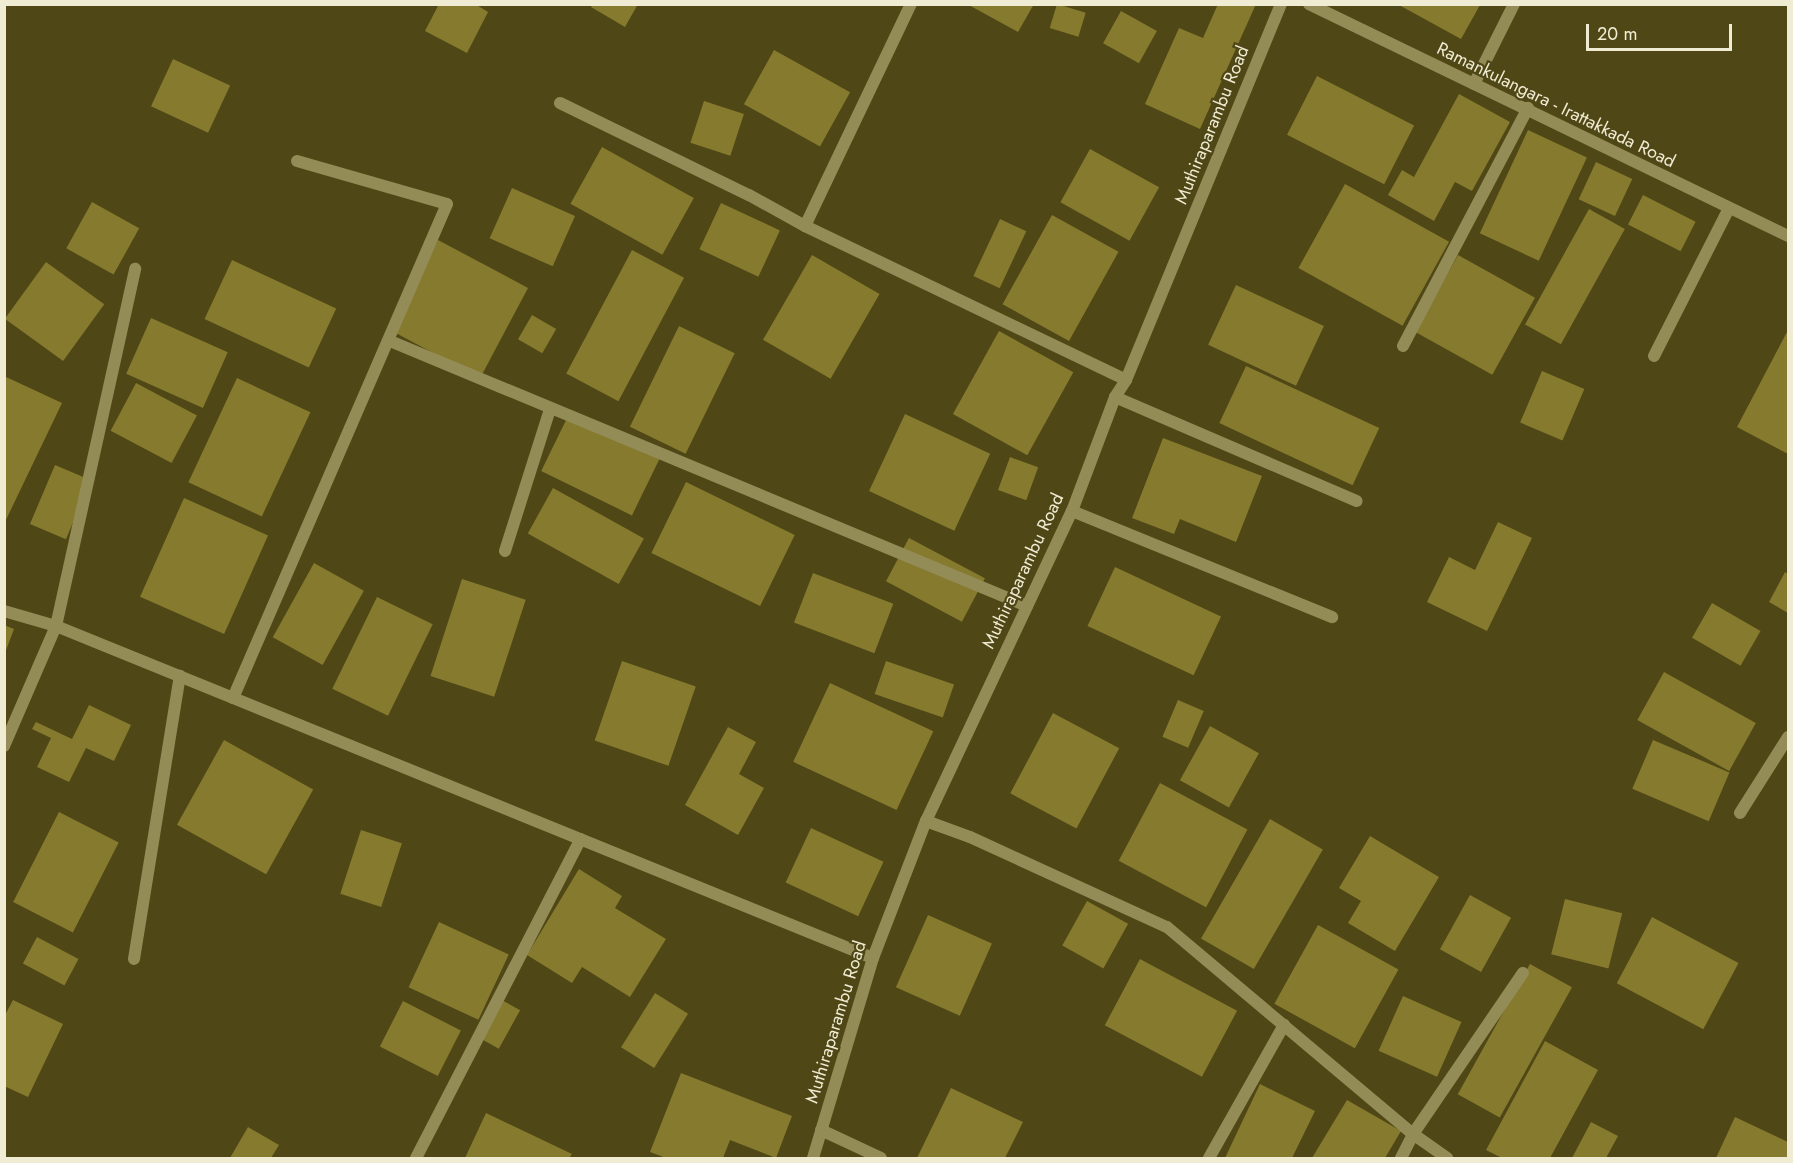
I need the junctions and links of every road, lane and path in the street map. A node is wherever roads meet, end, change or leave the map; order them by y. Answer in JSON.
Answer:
{"nodes":[{"id":1,"x":912,"y":4,"type":"edge"},
{"id":2,"x":1281,"y":4,"type":"edge"},
{"id":3,"x":1309,"y":4,"type":"edge"},
{"id":4,"x":1514,"y":4,"type":"edge"},
{"id":5,"x":1474,"y":84,"type":"junction"},
{"id":6,"x":560,"y":103,"type":"dead end"},
{"id":7,"x":1528,"y":108,"type":"junction"},
{"id":8,"x":297,"y":161,"type":"dead end"},
{"id":9,"x":1729,"y":208,"type":"junction"},
{"id":10,"x":805,"y":226,"type":"junction"},
{"id":11,"x":1788,"y":236,"type":"edge"},
{"id":12,"x":135,"y":269,"type":"dead end"},
{"id":13,"x":390,"y":341,"type":"junction"},
{"id":14,"x":1403,"y":346,"type":"dead end"},
{"id":15,"x":1654,"y":356,"type":"dead end"},
{"id":16,"x":1126,"y":380,"type":"junction"},
{"id":17,"x":1115,"y":397,"type":"junction"},
{"id":18,"x":550,"y":409,"type":"junction"},
{"id":19,"x":1357,"y":501,"type":"dead end"},
{"id":20,"x":1072,"y":511,"type":"junction"},
{"id":21,"x":505,"y":551,"type":"dead end"},
{"id":22,"x":1027,"y":606,"type":"junction"},
{"id":23,"x":4,"y":610,"type":"edge"},
{"id":24,"x":1332,"y":617,"type":"dead end"},
{"id":25,"x":56,"y":626,"type":"junction"},
{"id":26,"x":180,"y":676,"type":"junction"},
{"id":27,"x":233,"y":698,"type":"junction"},
{"id":28,"x":1788,"y":738,"type":"edge"},
{"id":29,"x":4,"y":746,"type":"edge"},
{"id":30,"x":1740,"y":813,"type":"dead end"},
{"id":31,"x":926,"y":821,"type":"junction"},
{"id":32,"x":581,"y":839,"type":"junction"},
{"id":33,"x":873,"y":958,"type":"junction"},
{"id":34,"x":134,"y":959,"type":"dead end"},
{"id":35,"x":1523,"y":973,"type":"dead end"},
{"id":36,"x":1284,"y":1025,"type":"junction"},
{"id":37,"x":821,"y":1130,"type":"junction"},
{"id":38,"x":1413,"y":1134,"type":"junction"},
{"id":39,"x":416,"y":1158,"type":"edge"},
{"id":40,"x":813,"y":1158,"type":"edge"},
{"id":41,"x":881,"y":1158,"type":"edge"},
{"id":42,"x":1209,"y":1158,"type":"edge"},
{"id":43,"x":1401,"y":1158,"type":"edge"},
{"id":44,"x":1447,"y":1158,"type":"edge"}],
"edges":[{"from":1,"to":10,"type":"street"},
{"from":2,"to":16,"type":"street","name":"Muthiraparambu Road"},
{"from":3,"to":5,"type":"street","name":"Ramankulangara - Irattakkada Road"},
{"from":4,"to":5,"type":"street"},
{"from":5,"to":7,"type":"street","name":"Ramankulangara - Irattakkada Road"},
{"from":6,"to":10,"type":"street"},
{"from":7,"to":9,"type":"street","name":"Ramankulangara - Irattakkada Road"},
{"from":7,"to":14,"type":"street"},
{"from":8,"to":13,"type":"street"},
{"from":9,"to":11,"type":"street","name":"Ramankulangara - Irattakkada Road"},
{"from":9,"to":15,"type":"street"},
{"from":10,"to":16,"type":"street"},
{"from":12,"to":25,"type":"street"},
{"from":13,"to":18,"type":"street"},
{"from":13,"to":27,"type":"street"},
{"from":16,"to":17,"type":"street","name":"Muthiraparambu Road"},
{"from":17,"to":19,"type":"street"},
{"from":17,"to":20,"type":"street","name":"Muthiraparambu Road"},
{"from":18,"to":21,"type":"street"},
{"from":18,"to":22,"type":"street"},
{"from":20,"to":22,"type":"street","name":"Muthiraparambu Road"},
{"from":20,"to":24,"type":"street"},
{"from":22,"to":31,"type":"street","name":"Muthiraparambu Road"},
{"from":23,"to":25,"type":"street"},
{"from":25,"to":26,"type":"street"},
{"from":25,"to":29,"type":"street"},
{"from":26,"to":27,"type":"street"},
{"from":26,"to":34,"type":"street"},
{"from":27,"to":32,"type":"street"},
{"from":28,"to":30,"type":"street"},
{"from":31,"to":33,"type":"street","name":"Muthiraparambu Road"},
{"from":31,"to":36,"type":"street"},
{"from":32,"to":33,"type":"street"},
{"from":32,"to":39,"type":"street"},
{"from":33,"to":37,"type":"street","name":"Muthiraparambu Road"},
{"from":35,"to":38,"type":"street"},
{"from":36,"to":38,"type":"street"},
{"from":36,"to":42,"type":"street"},
{"from":37,"to":40,"type":"street","name":"Muthiraparambu Road"},
{"from":37,"to":41,"type":"street"},
{"from":38,"to":43,"type":"street"},
{"from":38,"to":44,"type":"street"}]}
